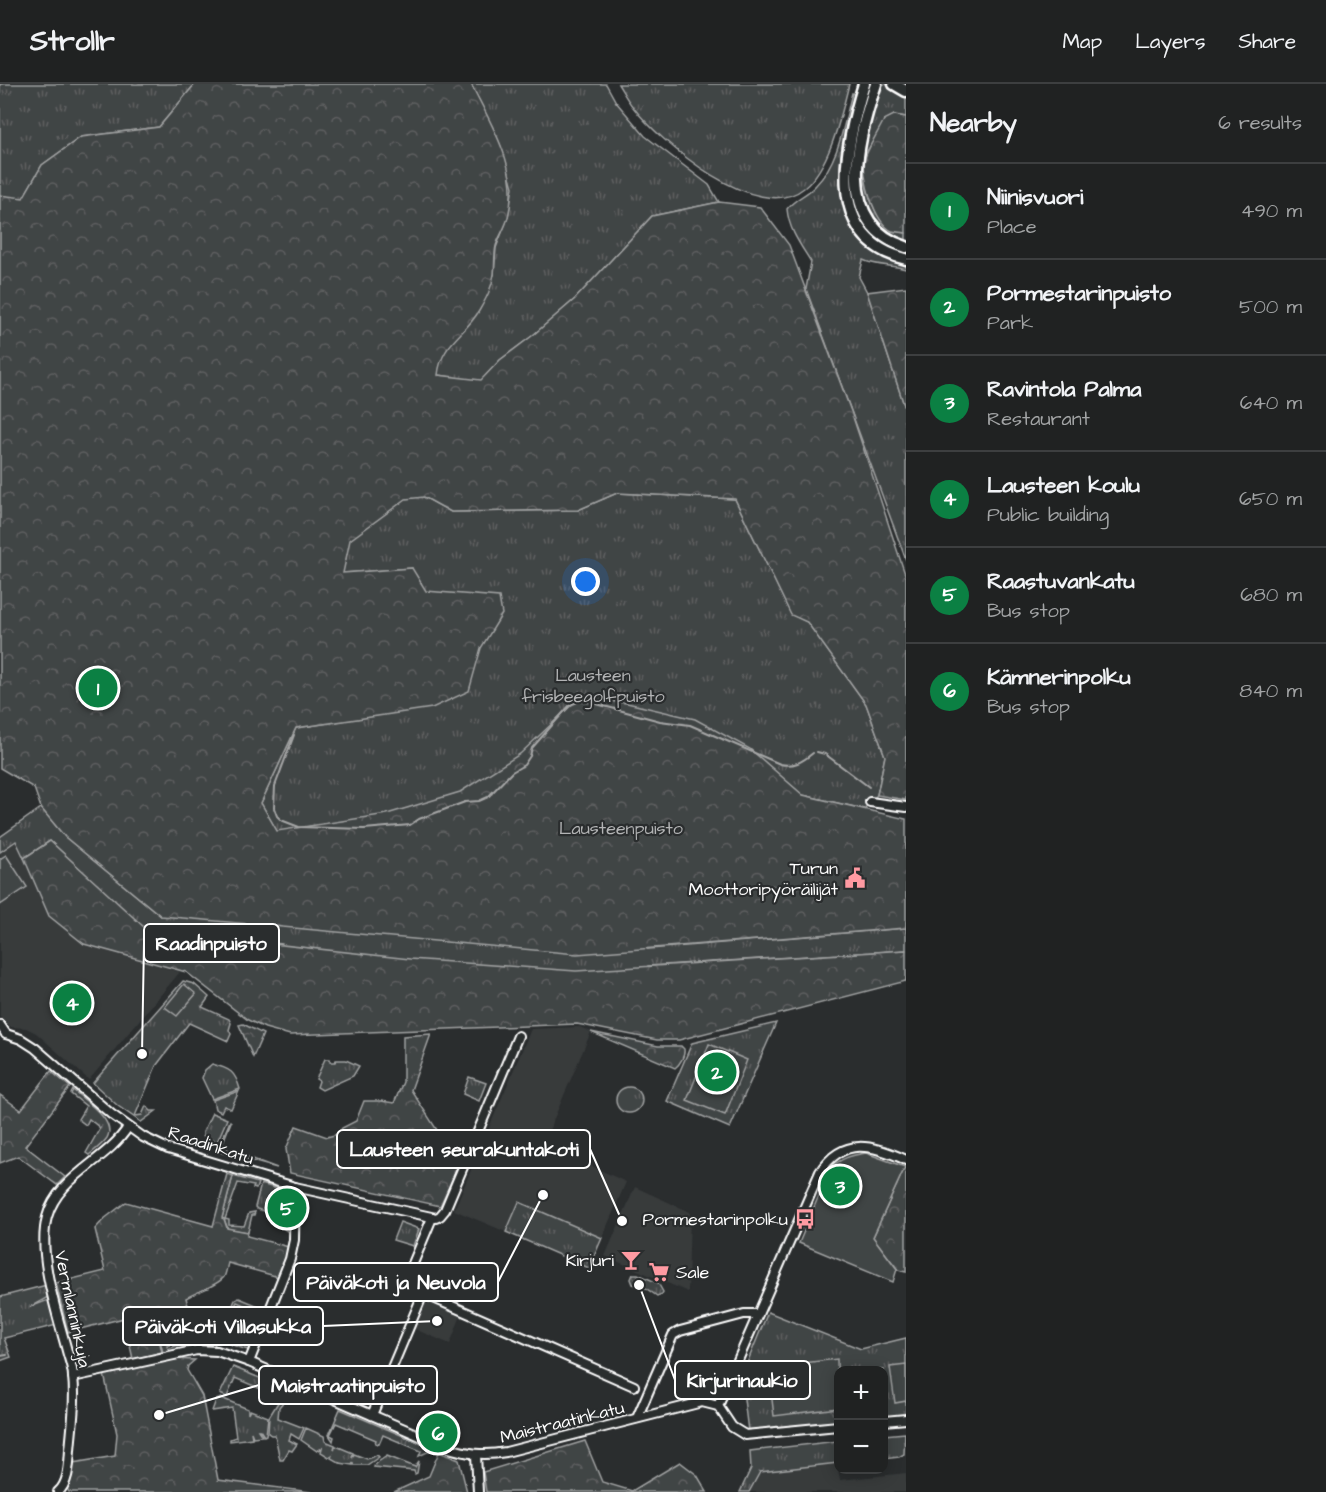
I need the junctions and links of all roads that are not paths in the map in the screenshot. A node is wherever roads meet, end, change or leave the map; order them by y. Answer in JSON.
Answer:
{"nodes":[{"id":1,"x":864,"y":84,"type":"edge"},
{"id":2,"x":876,"y":84,"type":"edge"},
{"id":3,"x":894,"y":84,"type":"edge"},
{"id":4,"x":906,"y":92,"type":"edge"},
{"id":5,"x":865,"y":98,"type":"junction"},
{"id":6,"x":906,"y":247,"type":"edge"},
{"id":7,"x":906,"y":259,"type":"edge"},
{"id":8,"x":870,"y":802,"type":"dead end"},
{"id":9,"x":906,"y":807,"type":"edge"},
{"id":10,"x":0,"y":1025,"type":"edge"},
{"id":11,"x":3,"y":1036,"type":"edge"},
{"id":12,"x":518,"y":1036,"type":"dead end"},
{"id":13,"x":128,"y":1127,"type":"junction"},
{"id":14,"x":906,"y":1160,"type":"edge"},
{"id":15,"x":295,"y":1187,"type":"junction"},
{"id":16,"x":435,"y":1218,"type":"junction"},
{"id":17,"x":423,"y":1294,"type":"junction"},
{"id":18,"x":758,"y":1314,"type":"junction"},
{"id":19,"x":249,"y":1362,"type":"junction"},
{"id":20,"x":74,"y":1377,"type":"junction"},
{"id":21,"x":634,"y":1386,"type":"dead end"},
{"id":22,"x":718,"y":1406,"type":"junction"},
{"id":23,"x":372,"y":1415,"type":"junction"},
{"id":24,"x":637,"y":1418,"type":"junction"},
{"id":25,"x":906,"y":1419,"type":"edge"},
{"id":26,"x":888,"y":1421,"type":"edge"},
{"id":27,"x":834,"y":1426,"type":"edge"},
{"id":28,"x":476,"y":1455,"type":"junction"},
{"id":29,"x":61,"y":1491,"type":"edge"},
{"id":30,"x":478,"y":1492,"type":"edge"}],
"edges":[{"from":1,"to":5,"type":"highway"},
{"from":2,"to":5,"type":"highway"},
{"from":3,"to":4,"type":"highway"},
{"from":5,"to":6,"type":"highway"},
{"from":5,"to":7,"type":"highway"},
{"from":8,"to":9,"type":"street"},
{"from":10,"to":11,"type":"street"},
{"from":11,"to":13,"type":"street","name":"Raadinkatu"},
{"from":12,"to":16,"type":"street"},
{"from":13,"to":15,"type":"street","name":"Raadinkatu"},
{"from":13,"to":20,"type":"street","name":"Vermlanninkuja"},
{"from":14,"to":18,"type":"street"},
{"from":15,"to":16,"type":"street","name":"Raadinkatu"},
{"from":15,"to":19,"type":"street"},
{"from":16,"to":17,"type":"street"},
{"from":17,"to":21,"type":"street"},
{"from":17,"to":23,"type":"street"},
{"from":18,"to":22,"type":"street"},
{"from":18,"to":24,"type":"street"},
{"from":19,"to":20,"type":"street","name":"Maistraatinkatu"},
{"from":19,"to":23,"type":"street","name":"Maistraatinkatu"},
{"from":20,"to":29,"type":"street","name":"Vermlanninkuja"},
{"from":22,"to":24,"type":"street","name":"Maistraatinkatu"},
{"from":22,"to":27,"type":"street"},
{"from":23,"to":28,"type":"street","name":"Maistraatinkatu"},
{"from":24,"to":28,"type":"street","name":"Maistraatinkatu"},
{"from":25,"to":26,"type":"street"},
{"from":28,"to":30,"type":"street"}]}
